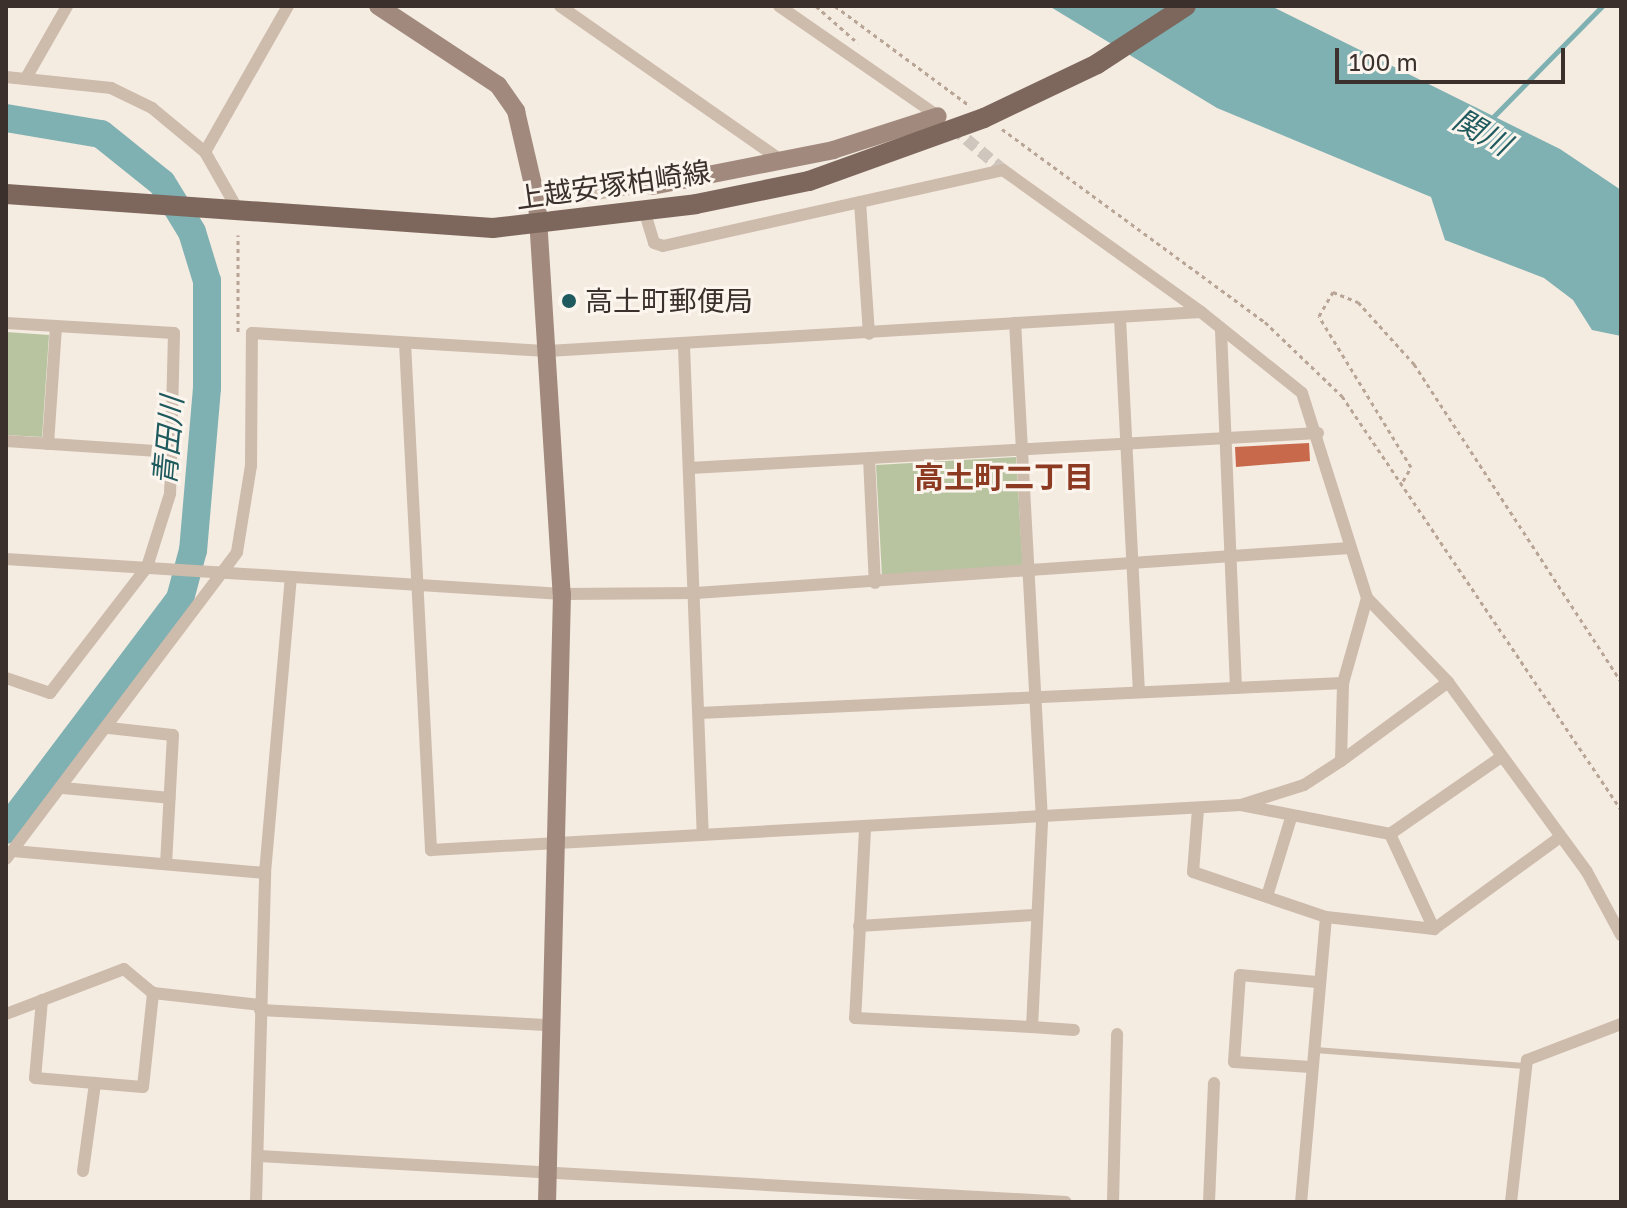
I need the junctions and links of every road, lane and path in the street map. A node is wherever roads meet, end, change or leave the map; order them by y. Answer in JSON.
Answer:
{"nodes":[{"id":1,"x":67,"y":6,"type":"edge"},
{"id":2,"x":288,"y":6,"type":"edge"},
{"id":3,"x":378,"y":6,"type":"edge"},
{"id":4,"x":560,"y":6,"type":"edge"},
{"id":5,"x":779,"y":6,"type":"edge"},
{"id":6,"x":835,"y":6,"type":"edge"},
{"id":7,"x":1186,"y":6,"type":"edge"},
{"id":8,"x":400,"y":12,"type":"edge"},
{"id":9,"x":6,"y":77,"type":"edge"},
{"id":10,"x":26,"y":78,"type":"junction"},
{"id":11,"x":938,"y":116,"type":"joint"},
{"id":12,"x":984,"y":118,"type":"junction"},
{"id":13,"x":205,"y":152,"type":"junction"},
{"id":14,"x":784,"y":162,"type":"junction"},
{"id":15,"x":652,"y":186,"type":"joint"},
{"id":16,"x":6,"y":194,"type":"edge"},
{"id":17,"x":537,"y":202,"type":"junction"},
{"id":18,"x":860,"y":202,"type":"junction"},
{"id":19,"x":238,"y":210,"type":"junction"},
{"id":20,"x":644,"y":210,"type":"junction"},
{"id":21,"x":541,"y":227,"type":"junction"},
{"id":22,"x":238,"y":235,"type":"dead end"},
{"id":23,"x":1201,"y":312,"type":"junction"},
{"id":24,"x":1120,"y":318,"type":"junction"},
{"id":25,"x":6,"y":323,"type":"edge"},
{"id":26,"x":1015,"y":323,"type":"junction"},
{"id":27,"x":56,"y":326,"type":"junction"},
{"id":28,"x":1221,"y":330,"type":"junction"},
{"id":29,"x":869,"y":334,"type":"junction"},
{"id":30,"x":248,"y":339,"type":"junction"},
{"id":31,"x":405,"y":343,"type":"junction"},
{"id":32,"x":684,"y":346,"type":"junction"},
{"id":33,"x":548,"y":351,"type":"junction"},
{"id":34,"x":1318,"y":433,"type":"junction"},
{"id":35,"x":1225,"y":436,"type":"junction"},
{"id":36,"x":6,"y":441,"type":"edge"},
{"id":37,"x":1125,"y":441,"type":"junction"},
{"id":38,"x":48,"y":444,"type":"junction"},
{"id":39,"x":1023,"y":449,"type":"junction"},
{"id":40,"x":170,"y":452,"type":"junction"},
{"id":41,"x":869,"y":458,"type":"junction"},
{"id":42,"x":690,"y":468,"type":"junction"},
{"id":43,"x":1403,"y":481,"type":"dead end"},
{"id":44,"x":1349,"y":548,"type":"junction"},
{"id":45,"x":1230,"y":558,"type":"junction"},
{"id":46,"x":6,"y":559,"type":"edge"},
{"id":47,"x":1132,"y":564,"type":"junction"},
{"id":48,"x":147,"y":567,"type":"junction"},
{"id":49,"x":1029,"y":570,"type":"junction"},
{"id":50,"x":220,"y":573,"type":"junction"},
{"id":51,"x":291,"y":578,"type":"junction"},
{"id":52,"x":875,"y":583,"type":"junction"},
{"id":53,"x":414,"y":585,"type":"junction"},
{"id":54,"x":696,"y":593,"type":"junction"},
{"id":55,"x":562,"y":594,"type":"junction"},
{"id":56,"x":1367,"y":598,"type":"junction"},
{"id":57,"x":6,"y":678,"type":"edge"},
{"id":58,"x":1448,"y":682,"type":"junction"},
{"id":59,"x":1621,"y":682,"type":"edge"},
{"id":60,"x":1343,"y":683,"type":"junction"},
{"id":61,"x":1236,"y":688,"type":"junction"},
{"id":62,"x":1139,"y":692,"type":"junction"},
{"id":63,"x":1036,"y":697,"type":"junction"},
{"id":64,"x":699,"y":713,"type":"junction"},
{"id":65,"x":109,"y":728,"type":"junction"},
{"id":66,"x":1501,"y":757,"type":"junction"},
{"id":67,"x":1341,"y":761,"type":"junction"},
{"id":68,"x":63,"y":788,"type":"junction"},
{"id":69,"x":170,"y":798,"type":"junction"},
{"id":70,"x":1241,"y":805,"type":"junction"},
{"id":71,"x":1198,"y":809,"type":"junction"},
{"id":72,"x":1291,"y":818,"type":"junction"},
{"id":73,"x":1042,"y":820,"type":"junction"},
{"id":74,"x":865,"y":830,"type":"junction"},
{"id":75,"x":1390,"y":834,"type":"junction"},
{"id":76,"x":703,"y":835,"type":"junction"},
{"id":77,"x":1560,"y":837,"type":"junction"},
{"id":78,"x":561,"y":843,"type":"junction"},
{"id":79,"x":9,"y":855,"type":"edge"},
{"id":80,"x":166,"y":864,"type":"junction"},
{"id":81,"x":265,"y":873,"type":"junction"},
{"id":82,"x":1268,"y":893,"type":"junction"},
{"id":83,"x":1036,"y":915,"type":"junction"},
{"id":84,"x":1326,"y":917,"type":"junction"},
{"id":85,"x":859,"y":926,"type":"junction"},
{"id":86,"x":1434,"y":929,"type":"junction"},
{"id":87,"x":1621,"y":935,"type":"edge"},
{"id":88,"x":1317,"y":982,"type":"junction"},
{"id":89,"x":153,"y":993,"type":"junction"},
{"id":90,"x":42,"y":1000,"type":"junction"},
{"id":91,"x":260,"y":1007,"type":"junction"},
{"id":92,"x":6,"y":1014,"type":"edge"},
{"id":93,"x":1621,"y":1024,"type":"edge"},
{"id":94,"x":551,"y":1025,"type":"junction"},
{"id":95,"x":1032,"y":1027,"type":"junction"},
{"id":96,"x":1074,"y":1030,"type":"dead end"},
{"id":97,"x":1117,"y":1034,"type":"dead end"},
{"id":98,"x":1311,"y":1050,"type":"junction"},
{"id":99,"x":1524,"y":1066,"type":"junction"},
{"id":100,"x":1310,"y":1067,"type":"junction"},
{"id":101,"x":95,"y":1083,"type":"junction"},
{"id":102,"x":1214,"y":1083,"type":"dead end"},
{"id":103,"x":259,"y":1156,"type":"junction"},
{"id":104,"x":83,"y":1171,"type":"dead end"},
{"id":105,"x":548,"y":1171,"type":"junction"},
{"id":106,"x":256,"y":1202,"type":"edge"},
{"id":107,"x":547,"y":1202,"type":"edge"},
{"id":108,"x":1066,"y":1202,"type":"edge"},
{"id":109,"x":1113,"y":1202,"type":"edge"},
{"id":110,"x":1209,"y":1202,"type":"edge"},
{"id":111,"x":1301,"y":1202,"type":"edge"},
{"id":112,"x":1511,"y":1202,"type":"edge"}],
"edges":[{"from":1,"to":10,"type":"street"},
{"from":2,"to":13,"type":"street"},
{"from":3,"to":8,"type":"street"},
{"from":4,"to":14,"type":"street"},
{"from":5,"to":11,"type":"street"},
{"from":6,"to":12,"type":"path"},
{"from":7,"to":12,"type":"main road","name":"上越安塚柏崎線"},
{"from":8,"to":17,"type":"street"},
{"from":9,"to":10,"type":"street"},
{"from":10,"to":13,"type":"street"},
{"from":11,"to":14,"type":"street"},
{"from":12,"to":20,"type":"main road","name":"上越安塚柏崎線"},
{"from":13,"to":19,"type":"street"},
{"from":14,"to":15,"type":"street"},
{"from":15,"to":17,"type":"street"},
{"from":16,"to":19,"type":"main road","name":"上越安塚柏崎線"},
{"from":17,"to":21,"type":"street"},
{"from":18,"to":20,"type":"street"},
{"from":18,"to":23,"type":"street"},
{"from":18,"to":29,"type":"street"},
{"from":19,"to":21,"type":"main road","name":"上越安塚柏崎線"},
{"from":20,"to":21,"type":"main road","name":"上越安塚柏崎線"},
{"from":21,"to":33,"type":"street"},
{"from":22,"to":30,"type":"path"},
{"from":23,"to":24,"type":"street"},
{"from":23,"to":28,"type":"street"},
{"from":24,"to":26,"type":"street"},
{"from":24,"to":37,"type":"street"},
{"from":25,"to":27,"type":"street"},
{"from":26,"to":29,"type":"street"},
{"from":26,"to":39,"type":"street"},
{"from":27,"to":38,"type":"street"},
{"from":27,"to":40,"type":"street"},
{"from":28,"to":34,"type":"street"},
{"from":28,"to":35,"type":"street"},
{"from":29,"to":32,"type":"street"},
{"from":30,"to":31,"type":"street"},
{"from":30,"to":50,"type":"street"},
{"from":31,"to":33,"type":"street"},
{"from":31,"to":53,"type":"street"},
{"from":32,"to":33,"type":"street"},
{"from":32,"to":42,"type":"street"},
{"from":33,"to":55,"type":"street"},
{"from":34,"to":35,"type":"street"},
{"from":34,"to":44,"type":"street"},
{"from":35,"to":37,"type":"street"},
{"from":35,"to":45,"type":"street"},
{"from":36,"to":38,"type":"street"},
{"from":37,"to":39,"type":"street"},
{"from":37,"to":47,"type":"street"},
{"from":38,"to":40,"type":"street"},
{"from":39,"to":41,"type":"street"},
{"from":39,"to":49,"type":"street"},
{"from":40,"to":48,"type":"street"},
{"from":41,"to":42,"type":"street"},
{"from":41,"to":52,"type":"street"},
{"from":42,"to":54,"type":"street"},
{"from":43,"to":59,"type":"path"},
{"from":44,"to":45,"type":"street"},
{"from":44,"to":56,"type":"street"},
{"from":45,"to":47,"type":"street"},
{"from":45,"to":61,"type":"street"},
{"from":46,"to":48,"type":"street"},
{"from":47,"to":49,"type":"street"},
{"from":47,"to":62,"type":"street"},
{"from":48,"to":50,"type":"street"},
{"from":48,"to":57,"type":"street"},
{"from":49,"to":52,"type":"street"},
{"from":49,"to":63,"type":"street"},
{"from":50,"to":51,"type":"street"},
{"from":50,"to":65,"type":"street"},
{"from":51,"to":53,"type":"street"},
{"from":51,"to":81,"type":"street"},
{"from":52,"to":54,"type":"street"},
{"from":53,"to":55,"type":"street"},
{"from":53,"to":78,"type":"street"},
{"from":54,"to":55,"type":"street"},
{"from":54,"to":64,"type":"street"},
{"from":55,"to":78,"type":"street"},
{"from":56,"to":58,"type":"street"},
{"from":56,"to":60,"type":"street"},
{"from":58,"to":66,"type":"street"},
{"from":58,"to":67,"type":"street"},
{"from":60,"to":61,"type":"street"},
{"from":60,"to":67,"type":"street"},
{"from":61,"to":62,"type":"street"},
{"from":62,"to":63,"type":"street"},
{"from":63,"to":64,"type":"street"},
{"from":63,"to":73,"type":"street"},
{"from":64,"to":76,"type":"street"},
{"from":65,"to":68,"type":"street"},
{"from":65,"to":69,"type":"street"},
{"from":66,"to":75,"type":"street"},
{"from":66,"to":77,"type":"street"},
{"from":67,"to":70,"type":"street"},
{"from":68,"to":69,"type":"street"},
{"from":68,"to":79,"type":"street"},
{"from":69,"to":80,"type":"street"},
{"from":70,"to":71,"type":"street"},
{"from":70,"to":72,"type":"street"},
{"from":71,"to":73,"type":"street"},
{"from":71,"to":82,"type":"street"},
{"from":72,"to":75,"type":"street"},
{"from":72,"to":82,"type":"street"},
{"from":73,"to":74,"type":"street"},
{"from":73,"to":83,"type":"street"},
{"from":74,"to":76,"type":"street"},
{"from":74,"to":85,"type":"street"},
{"from":75,"to":86,"type":"street"},
{"from":76,"to":78,"type":"street"},
{"from":77,"to":86,"type":"street"},
{"from":77,"to":87,"type":"street"},
{"from":78,"to":94,"type":"street"},
{"from":79,"to":80,"type":"street"},
{"from":80,"to":81,"type":"street"},
{"from":81,"to":91,"type":"street"},
{"from":82,"to":84,"type":"street"},
{"from":83,"to":85,"type":"street"},
{"from":83,"to":95,"type":"street"},
{"from":84,"to":86,"type":"street"},
{"from":84,"to":88,"type":"street"},
{"from":85,"to":95,"type":"street"},
{"from":88,"to":98,"type":"street"},
{"from":88,"to":100,"type":"street"},
{"from":89,"to":90,"type":"street"},
{"from":89,"to":91,"type":"street"},
{"from":89,"to":101,"type":"street"},
{"from":90,"to":92,"type":"street"},
{"from":90,"to":101,"type":"street"},
{"from":91,"to":94,"type":"street"},
{"from":91,"to":103,"type":"street"},
{"from":93,"to":99,"type":"street"},
{"from":94,"to":105,"type":"street"},
{"from":95,"to":96,"type":"street"},
{"from":97,"to":109,"type":"street"},
{"from":98,"to":99,"type":"lane"},
{"from":98,"to":100,"type":"street"},
{"from":99,"to":112,"type":"street"},
{"from":100,"to":111,"type":"street"},
{"from":101,"to":104,"type":"street"},
{"from":102,"to":110,"type":"street"},
{"from":103,"to":105,"type":"street"},
{"from":103,"to":106,"type":"street"},
{"from":105,"to":107,"type":"street"},
{"from":105,"to":108,"type":"street"}]}
